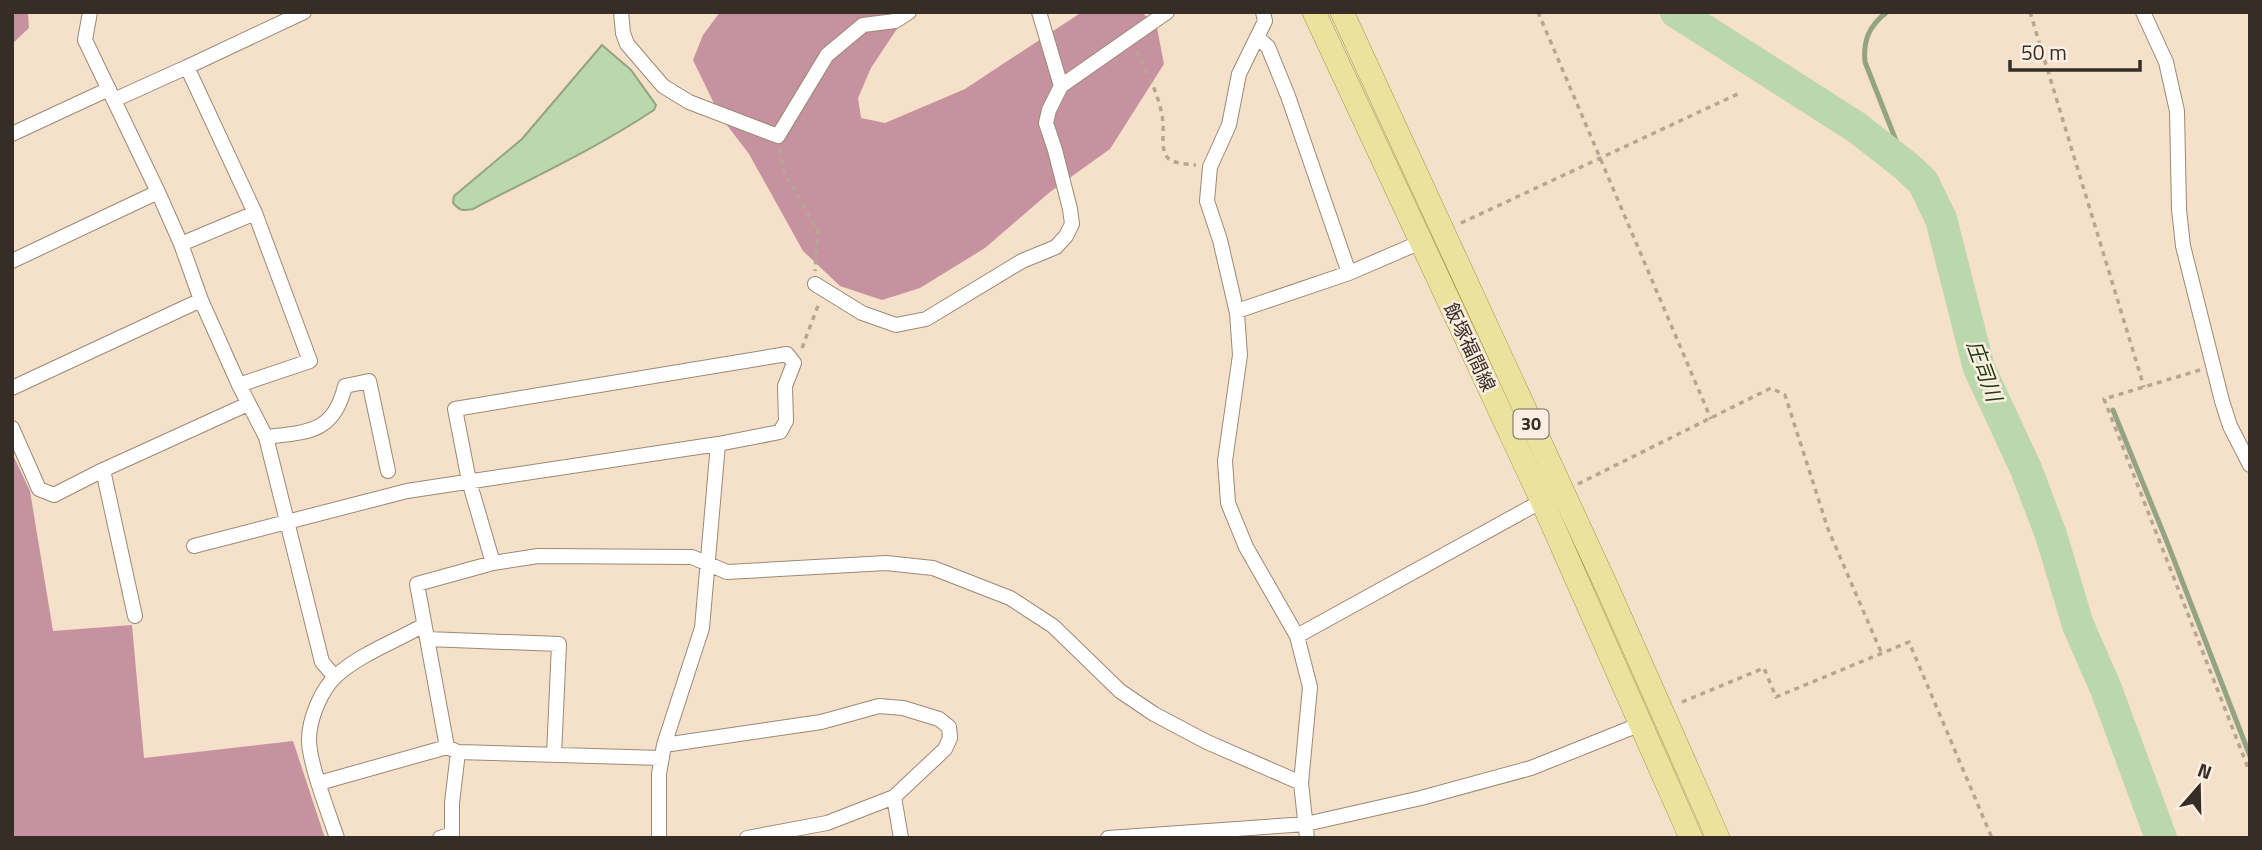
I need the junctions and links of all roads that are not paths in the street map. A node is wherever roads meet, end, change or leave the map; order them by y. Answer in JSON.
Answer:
{"nodes":[{"id":1,"x":90,"y":12,"type":"edge"},
{"id":2,"x":304,"y":12,"type":"edge"},
{"id":3,"x":621,"y":12,"type":"edge"},
{"id":4,"x":909,"y":12,"type":"edge"},
{"id":5,"x":1039,"y":12,"type":"edge"},
{"id":6,"x":1167,"y":12,"type":"edge"},
{"id":7,"x":1263,"y":12,"type":"edge"},
{"id":8,"x":1314,"y":12,"type":"edge"},
{"id":9,"x":1342,"y":12,"type":"edge"},
{"id":10,"x":2143,"y":12,"type":"edge"},
{"id":11,"x":1257,"y":37,"type":"junction"},
{"id":12,"x":187,"y":67,"type":"junction"},
{"id":13,"x":1061,"y":86,"type":"junction"},
{"id":14,"x":111,"y":94,"type":"junction"},
{"id":15,"x":12,"y":134,"type":"edge"},
{"id":16,"x":158,"y":192,"type":"junction"},
{"id":17,"x":255,"y":213,"type":"junction"},
{"id":18,"x":1421,"y":242,"type":"junction"},
{"id":19,"x":181,"y":244,"type":"junction"},
{"id":20,"x":12,"y":261,"type":"edge"},
{"id":21,"x":1349,"y":273,"type":"junction"},
{"id":22,"x":819,"y":287,"type":"road end"},
{"id":23,"x":201,"y":300,"type":"junction"},
{"id":24,"x":1237,"y":311,"type":"junction"},
{"id":25,"x":239,"y":385,"type":"junction"},
{"id":26,"x":12,"y":388,"type":"edge"},
{"id":27,"x":248,"y":404,"type":"junction"},
{"id":28,"x":12,"y":428,"type":"edge"},
{"id":29,"x":266,"y":437,"type":"junction"},
{"id":30,"x":718,"y":444,"type":"junction"},
{"id":31,"x":2250,"y":465,"type":"edge"},
{"id":32,"x":103,"y":470,"type":"junction"},
{"id":33,"x":388,"y":471,"type":"dead end"},
{"id":34,"x":469,"y":481,"type":"junction"},
{"id":35,"x":1552,"y":496,"type":"junction"},
{"id":36,"x":288,"y":520,"type":"junction"},
{"id":37,"x":194,"y":546,"type":"dead end"},
{"id":38,"x":493,"y":563,"type":"junction"},
{"id":39,"x":709,"y":566,"type":"junction"},
{"id":40,"x":135,"y":616,"type":"dead end"},
{"id":41,"x":426,"y":632,"type":"junction"},
{"id":42,"x":1297,"y":636,"type":"junction"},
{"id":43,"x":335,"y":677,"type":"junction"},
{"id":44,"x":1641,"y":724,"type":"junction"},
{"id":45,"x":453,"y":750,"type":"junction"},
{"id":46,"x":663,"y":752,"type":"junction"},
{"id":47,"x":554,"y":755,"type":"junction"},
{"id":48,"x":319,"y":783,"type":"junction"},
{"id":49,"x":1301,"y":783,"type":"junction"},
{"id":50,"x":894,"y":797,"type":"junction"},
{"id":51,"x":1306,"y":831,"type":"edge"},
{"id":52,"x":1130,"y":837,"type":"edge"},
{"id":53,"x":337,"y":838,"type":"edge"},
{"id":54,"x":440,"y":838,"type":"edge"},
{"id":55,"x":659,"y":838,"type":"edge"},
{"id":56,"x":747,"y":838,"type":"edge"},
{"id":57,"x":901,"y":838,"type":"edge"},
{"id":58,"x":1108,"y":838,"type":"edge"},
{"id":59,"x":1691,"y":838,"type":"edge"},
{"id":60,"x":1718,"y":838,"type":"edge"}],
"edges":[{"from":1,"to":14,"type":"street"},
{"from":2,"to":12,"type":"street"},
{"from":3,"to":4,"type":"street"},
{"from":5,"to":13,"type":"street"},
{"from":6,"to":13,"type":"street"},
{"from":7,"to":11,"type":"street"},
{"from":8,"to":18,"type":"main road","name":"飯塚福間線","number":"30"},
{"from":9,"to":35,"type":"main road","name":"飯塚福間線","number":"30"},
{"from":10,"to":31,"type":"street"},
{"from":11,"to":21,"type":"street"},
{"from":11,"to":24,"type":"street"},
{"from":12,"to":14,"type":"street"},
{"from":12,"to":17,"type":"street"},
{"from":13,"to":22,"type":"street"},
{"from":14,"to":15,"type":"street"},
{"from":14,"to":16,"type":"street"},
{"from":16,"to":19,"type":"street"},
{"from":16,"to":20,"type":"street"},
{"from":17,"to":19,"type":"street"},
{"from":17,"to":25,"type":"street"},
{"from":18,"to":21,"type":"street"},
{"from":18,"to":35,"type":"main road","name":"飯塚福間線","number":"30"},
{"from":19,"to":23,"type":"street"},
{"from":21,"to":24,"type":"street"},
{"from":23,"to":25,"type":"street"},
{"from":23,"to":26,"type":"street"},
{"from":24,"to":42,"type":"street"},
{"from":25,"to":27,"type":"street"},
{"from":27,"to":29,"type":"street"},
{"from":27,"to":32,"type":"street"},
{"from":28,"to":32,"type":"street"},
{"from":29,"to":33,"type":"street"},
{"from":29,"to":36,"type":"street"},
{"from":30,"to":34,"type":"street"},
{"from":30,"to":34,"type":"street"},
{"from":30,"to":39,"type":"street"},
{"from":32,"to":40,"type":"street"},
{"from":34,"to":36,"type":"street"},
{"from":34,"to":38,"type":"street"},
{"from":35,"to":42,"type":"street"},
{"from":35,"to":44,"type":"main road","name":"飯塚福間線","number":"30"},
{"from":35,"to":60,"type":"main road","name":"飯塚福間線","number":"30"},
{"from":36,"to":37,"type":"street"},
{"from":36,"to":43,"type":"street"},
{"from":38,"to":39,"type":"street"},
{"from":38,"to":41,"type":"street"},
{"from":39,"to":46,"type":"street"},
{"from":39,"to":49,"type":"street"},
{"from":41,"to":43,"type":"street"},
{"from":41,"to":45,"type":"street"},
{"from":41,"to":47,"type":"street"},
{"from":42,"to":49,"type":"street"},
{"from":43,"to":48,"type":"street"},
{"from":44,"to":51,"type":"street"},
{"from":44,"to":59,"type":"main road","name":"飯塚福間線","number":"30"},
{"from":45,"to":47,"type":"street"},
{"from":45,"to":48,"type":"street"},
{"from":45,"to":54,"type":"street"},
{"from":46,"to":47,"type":"street"},
{"from":46,"to":50,"type":"street"},
{"from":46,"to":55,"type":"street"},
{"from":48,"to":53,"type":"street"},
{"from":49,"to":51,"type":"street"},
{"from":50,"to":56,"type":"street"},
{"from":50,"to":57,"type":"street"},
{"from":51,"to":52,"type":"street"},
{"from":52,"to":58,"type":"street"}]}
